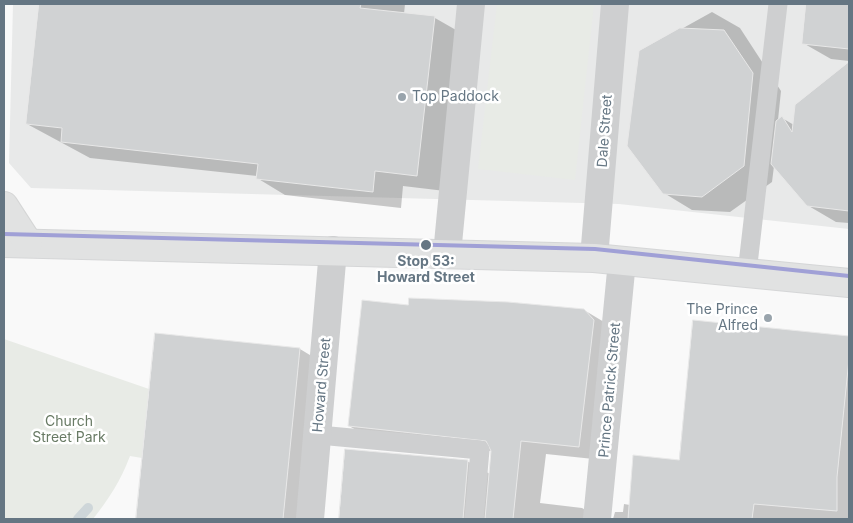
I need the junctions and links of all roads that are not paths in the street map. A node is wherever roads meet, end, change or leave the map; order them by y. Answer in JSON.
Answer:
{"nodes":[{"id":1,"x":471,"y":4,"type":"edge"},
{"id":2,"x":615,"y":4,"type":"edge"},
{"id":3,"x":778,"y":4,"type":"edge"},
{"id":4,"x":4,"y":206,"type":"edge"},
{"id":5,"x":16,"y":243,"type":"edge"},
{"id":6,"x":333,"y":250,"type":"junction"},
{"id":7,"x":447,"y":254,"type":"junction"},
{"id":8,"x":594,"y":258,"type":"junction"},
{"id":9,"x":622,"y":261,"type":"junction"},
{"id":10,"x":747,"y":273,"type":"junction"},
{"id":11,"x":849,"y":283,"type":"edge"},
{"id":12,"x":318,"y":435,"type":"junction"},
{"id":13,"x":310,"y":519,"type":"edge"},
{"id":14,"x":474,"y":519,"type":"edge"},
{"id":15,"x":597,"y":519,"type":"edge"}],
"edges":[{"from":1,"to":7,"type":"street"},
{"from":2,"to":8,"type":"street","name":"Dale Street"},
{"from":3,"to":10,"type":"lane"},
{"from":4,"to":5,"type":"main road"},
{"from":5,"to":6,"type":"main road"},
{"from":6,"to":7,"type":"main road"},
{"from":6,"to":12,"type":"street","name":"Howard Street"},
{"from":7,"to":8,"type":"main road"},
{"from":8,"to":9,"type":"main road"},
{"from":9,"to":10,"type":"main road"},
{"from":9,"to":15,"type":"street","name":"Prince Patrick Street"},
{"from":10,"to":11,"type":"main road"},
{"from":12,"to":13,"type":"street","name":"Howard Street"},
{"from":12,"to":14,"type":"lane"}]}
